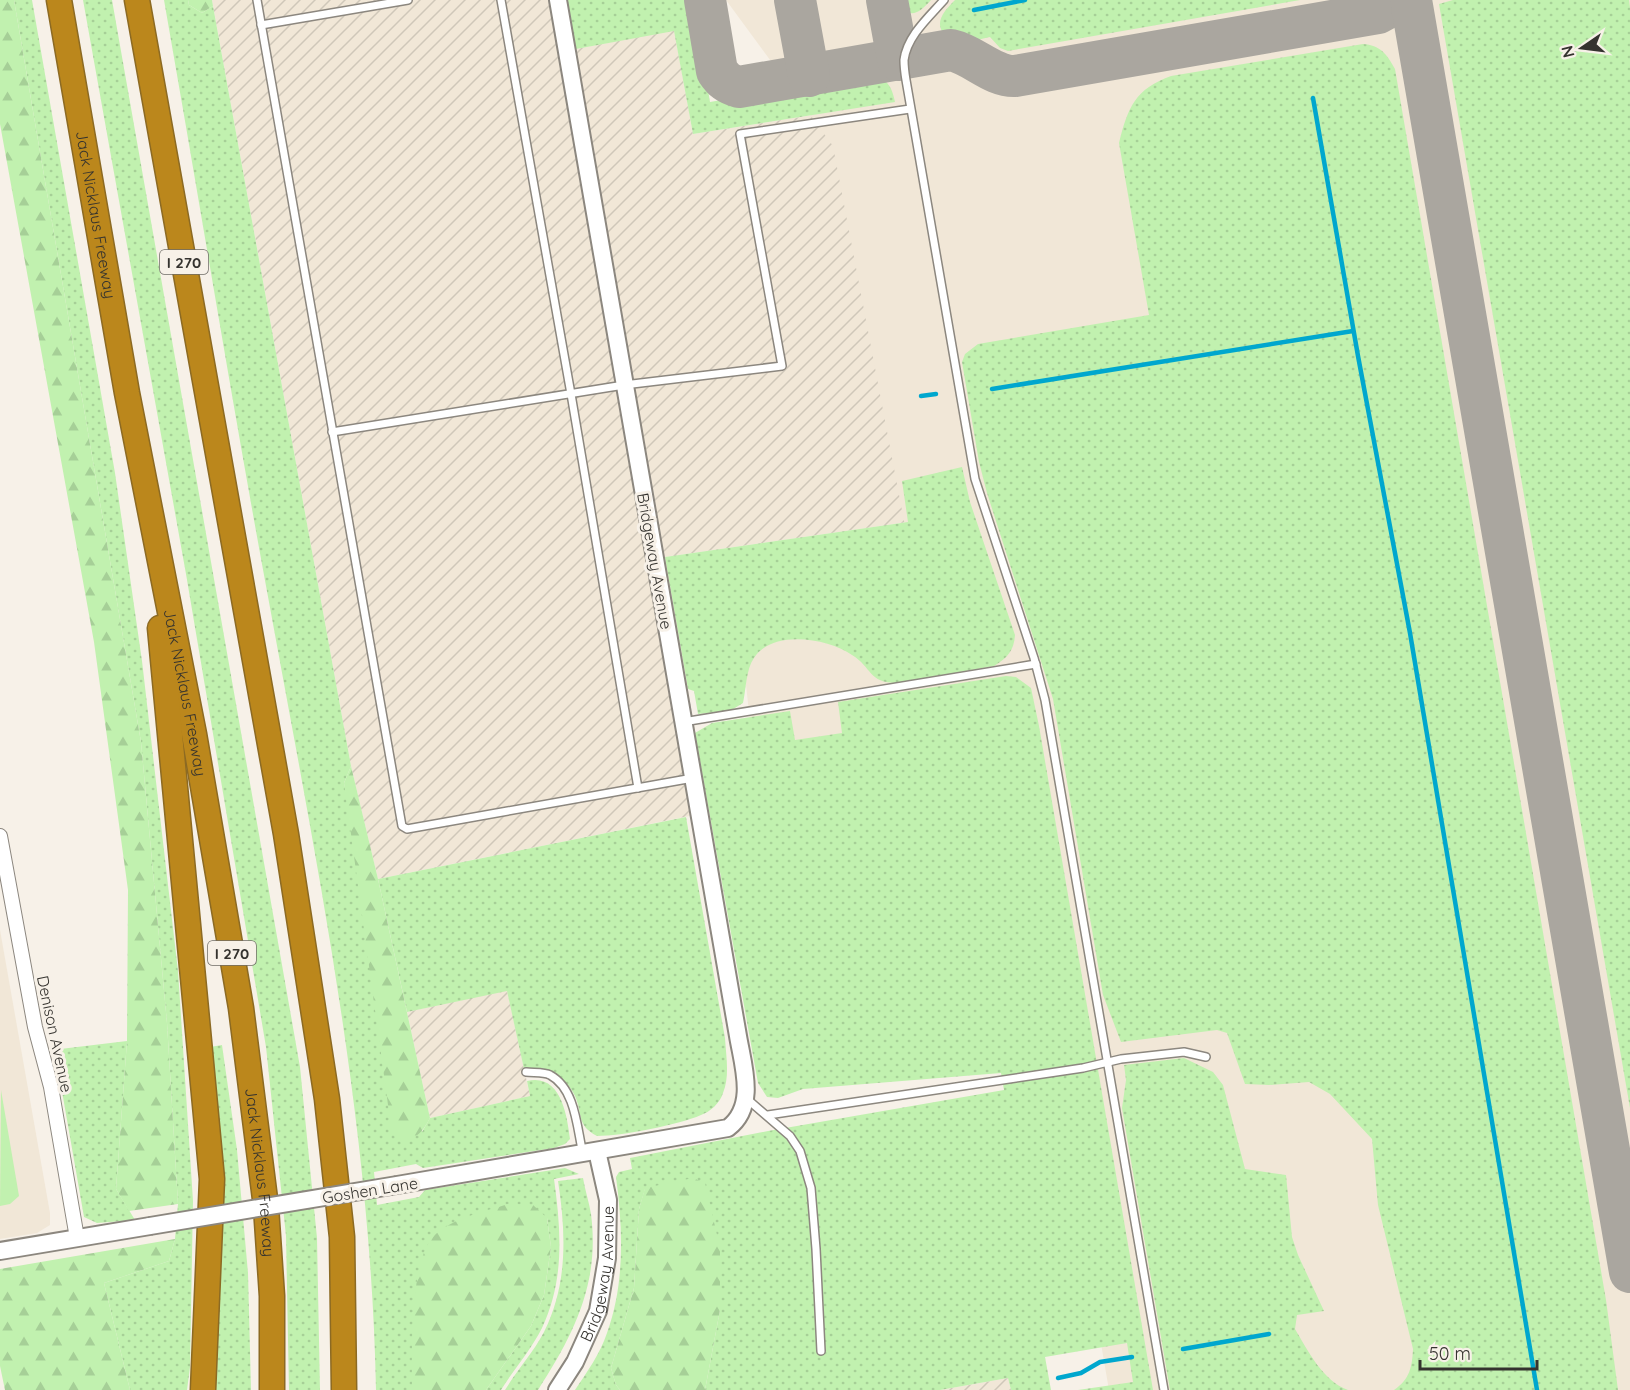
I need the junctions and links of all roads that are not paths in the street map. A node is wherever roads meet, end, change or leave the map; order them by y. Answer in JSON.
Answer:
{"nodes":[{"id":1,"x":59,"y":0,"type":"edge"},
{"id":2,"x":137,"y":0,"type":"edge"},
{"id":3,"x":257,"y":0,"type":"edge"},
{"id":4,"x":408,"y":0,"type":"edge"},
{"id":5,"x":501,"y":0,"type":"edge"},
{"id":6,"x":558,"y":0,"type":"edge"},
{"id":7,"x":944,"y":0,"type":"edge"},
{"id":8,"x":261,"y":25,"type":"junction"},
{"id":9,"x":910,"y":109,"type":"junction"},
{"id":10,"x":624,"y":385,"type":"junction"},
{"id":11,"x":572,"y":394,"type":"junction"},
{"id":12,"x":332,"y":432,"type":"junction"},
{"id":13,"x":152,"y":521,"type":"junction"},
{"id":14,"x":1036,"y":664,"type":"junction"},
{"id":15,"x":684,"y":723,"type":"junction"},
{"id":16,"x":693,"y":778,"type":"junction"},
{"id":17,"x":638,"y":788,"type":"junction"},
{"id":18,"x":0,"y":836,"type":"edge"},
{"id":19,"x":1206,"y":1058,"type":"dead end"},
{"id":20,"x":1108,"y":1062,"type":"junction"},
{"id":21,"x":526,"y":1072,"type":"dead end"},
{"id":22,"x":746,"y":1098,"type":"junction"},
{"id":23,"x":768,"y":1115,"type":"junction"},
{"id":24,"x":738,"y":1121,"type":"joint"},
{"id":25,"x":590,"y":1152,"type":"junction"},
{"id":26,"x":77,"y":1238,"type":"junction"},
{"id":27,"x":0,"y":1251,"type":"edge"},
{"id":28,"x":821,"y":1351,"type":"dead end"},
{"id":29,"x":203,"y":1390,"type":"edge"},
{"id":30,"x":272,"y":1390,"type":"edge"},
{"id":31,"x":344,"y":1390,"type":"edge"},
{"id":32,"x":557,"y":1390,"type":"edge"},
{"id":33,"x":1164,"y":1390,"type":"edge"}],
"edges":[{"from":1,"to":13,"type":"highway","name":"Jack Nicklaus Freeway","number":"I 270"},
{"from":2,"to":31,"type":"highway","number":"I 270"},
{"from":3,"to":8,"type":"lane"},
{"from":4,"to":8,"type":"lane"},
{"from":5,"to":11,"type":"lane"},
{"from":6,"to":10,"type":"street","name":"Bridgeway Avenue"},
{"from":7,"to":9,"type":"lane"},
{"from":8,"to":12,"type":"lane"},
{"from":9,"to":10,"type":"lane"},
{"from":9,"to":14,"type":"lane"},
{"from":10,"to":11,"type":"lane"},
{"from":10,"to":15,"type":"street","name":"Bridgeway Avenue"},
{"from":11,"to":12,"type":"lane"},
{"from":11,"to":17,"type":"lane"},
{"from":12,"to":17,"type":"lane"},
{"from":13,"to":29,"type":"highway"},
{"from":13,"to":30,"type":"highway","name":"Jack Nicklaus Freeway","number":"I 270"},
{"from":14,"to":15,"type":"lane"},
{"from":14,"to":20,"type":"lane"},
{"from":15,"to":16,"type":"street","name":"Bridgeway Avenue"},
{"from":16,"to":17,"type":"lane"},
{"from":16,"to":22,"type":"street","name":"Bridgeway Avenue"},
{"from":18,"to":26,"type":"street","name":"Denison Avenue"},
{"from":19,"to":20,"type":"lane"},
{"from":20,"to":23,"type":"lane"},
{"from":20,"to":33,"type":"lane"},
{"from":21,"to":25,"type":"lane"},
{"from":22,"to":23,"type":"lane"},
{"from":22,"to":24,"type":"street","name":"Bridgeway Avenue"},
{"from":23,"to":28,"type":"lane"},
{"from":24,"to":25,"type":"street","name":"Goshen Lane"},
{"from":25,"to":26,"type":"street","name":"Goshen Lane","bridge":true},
{"from":25,"to":32,"type":"street","name":"Bridgeway Avenue"},
{"from":26,"to":27,"type":"street","name":"Goshen Lane"}]}
